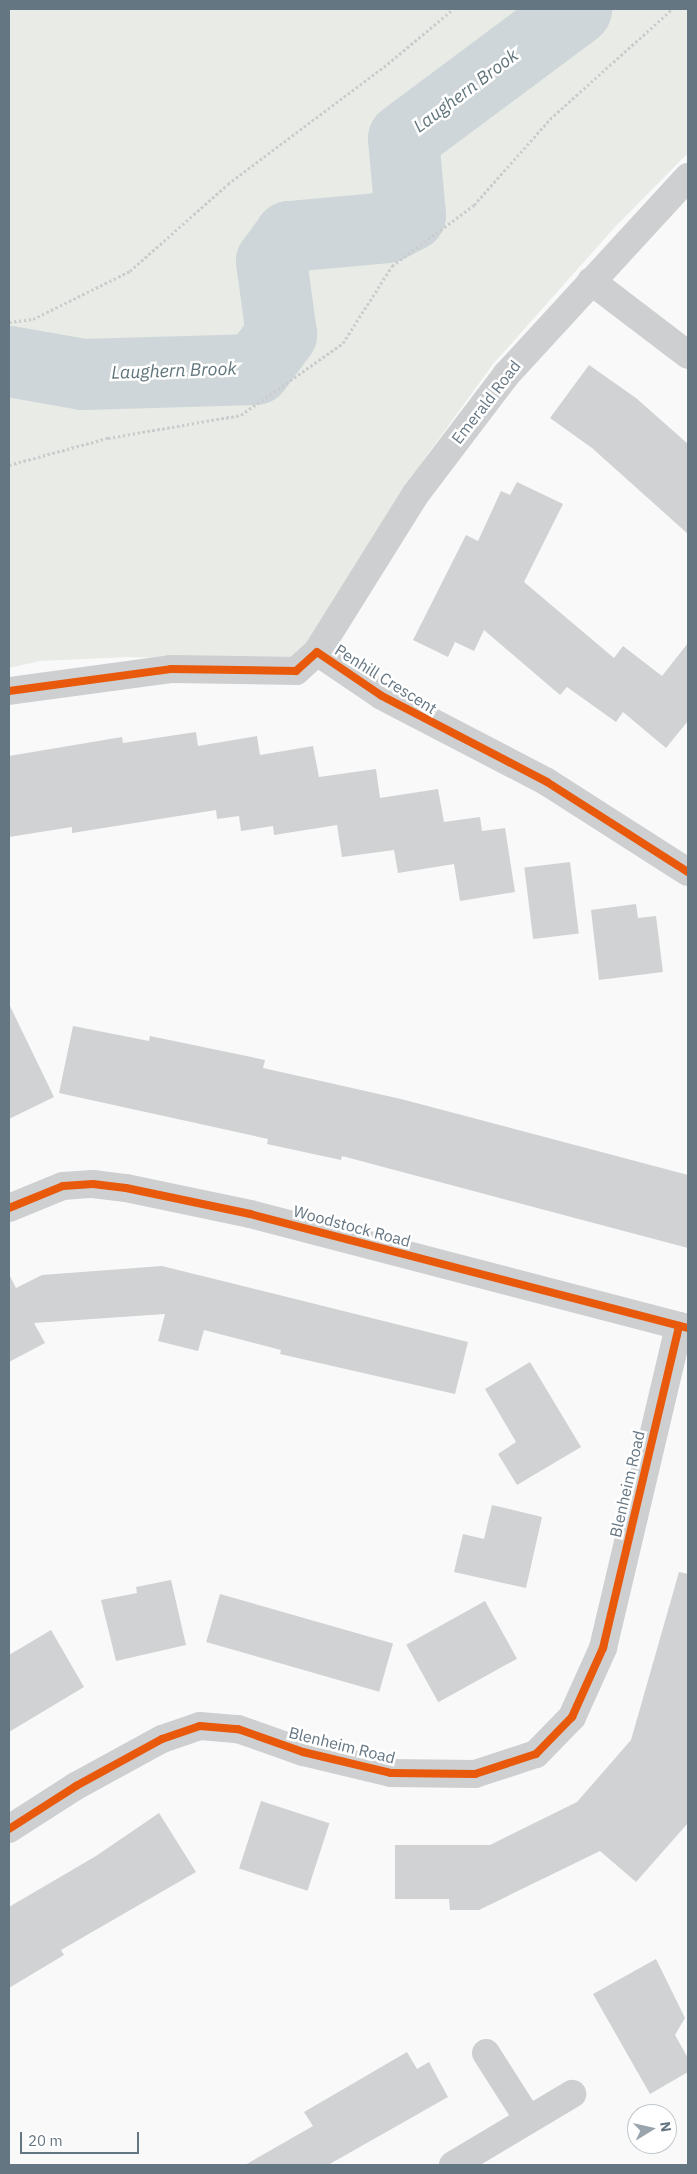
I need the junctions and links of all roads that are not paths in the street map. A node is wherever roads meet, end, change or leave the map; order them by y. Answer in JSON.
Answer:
{"nodes":[{"id":1,"x":688,"y":177,"type":"edge"},
{"id":2,"x":590,"y":281,"type":"junction"},
{"id":3,"x":688,"y":356,"type":"edge"},
{"id":4,"x":317,"y":652,"type":"junction"},
{"id":5,"x":9,"y":692,"type":"edge"},
{"id":6,"x":688,"y":872,"type":"edge"},
{"id":7,"x":9,"y":1208,"type":"edge"},
{"id":8,"x":683,"y":1327,"type":"edge"},
{"id":9,"x":9,"y":1829,"type":"edge"},
{"id":10,"x":486,"y":2052,"type":"dead end"},
{"id":11,"x":572,"y":2094,"type":"dead end"},
{"id":12,"x":528,"y":2119,"type":"junction"},
{"id":13,"x":453,"y":2165,"type":"edge"}],
"edges":[{"from":1,"to":2,"type":"street","name":"Emerald Road"},
{"from":2,"to":3,"type":"street"},
{"from":2,"to":4,"type":"street","name":"Emerald Road"},
{"from":4,"to":5,"type":"street","name":"Penhill Crescent"},
{"from":4,"to":6,"type":"street","name":"Penhill Crescent"},
{"from":7,"to":8,"type":"street","name":"Woodstock Road"},
{"from":8,"to":9,"type":"street","name":"Blenheim Road"},
{"from":10,"to":12,"type":"street"},
{"from":11,"to":12,"type":"street"},
{"from":12,"to":13,"type":"street"}]}
